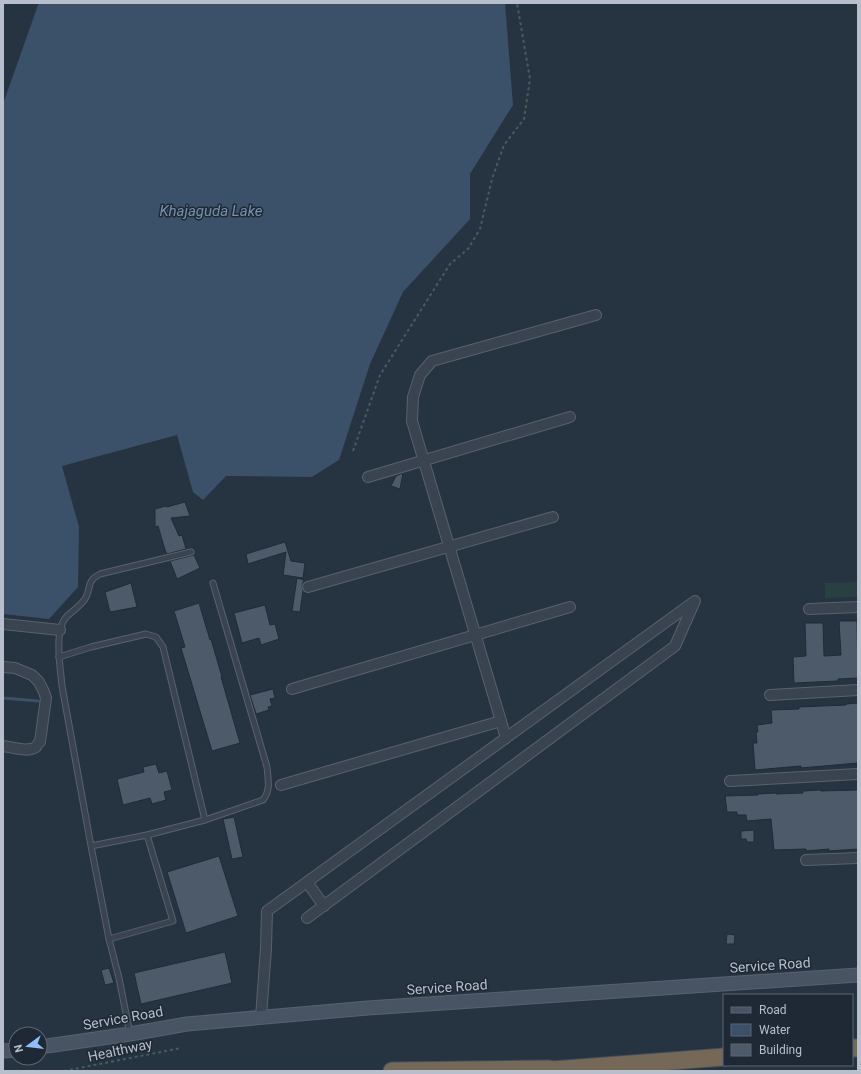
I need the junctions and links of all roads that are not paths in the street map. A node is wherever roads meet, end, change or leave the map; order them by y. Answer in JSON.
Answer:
{"nodes":[{"id":1,"x":596,"y":315,"type":"dead end"},
{"id":2,"x":570,"y":417,"type":"dead end"},
{"id":3,"x":424,"y":460,"type":"junction"},
{"id":4,"x":368,"y":477,"type":"dead end"},
{"id":5,"x":553,"y":517,"type":"dead end"},
{"id":6,"x":449,"y":547,"type":"junction"},
{"id":7,"x":191,"y":552,"type":"dead end"},
{"id":8,"x":213,"y":583,"type":"dead end"},
{"id":9,"x":308,"y":588,"type":"dead end"},
{"id":10,"x":570,"y":607,"type":"dead end"},
{"id":11,"x":858,"y":607,"type":"edge"},
{"id":12,"x":809,"y":609,"type":"dead end"},
{"id":13,"x":3,"y":624,"type":"edge"},
{"id":14,"x":60,"y":630,"type":"junction"},
{"id":15,"x":475,"y":635,"type":"junction"},
{"id":16,"x":59,"y":658,"type":"junction"},
{"id":17,"x":3,"y":667,"type":"edge"},
{"id":18,"x":292,"y":689,"type":"dead end"},
{"id":19,"x":858,"y":690,"type":"edge"},
{"id":20,"x":770,"y":695,"type":"dead end"},
{"id":21,"x":501,"y":721,"type":"junction"},
{"id":22,"x":506,"y":738,"type":"junction"},
{"id":23,"x":3,"y":746,"type":"edge"},
{"id":24,"x":858,"y":774,"type":"edge"},
{"id":25,"x":730,"y":781,"type":"dead end"},
{"id":26,"x":282,"y":785,"type":"dead end"},
{"id":27,"x":204,"y":820,"type":"junction"},
{"id":28,"x":147,"y":835,"type":"junction"},
{"id":29,"x":91,"y":846,"type":"junction"},
{"id":30,"x":858,"y":858,"type":"edge"},
{"id":31,"x":806,"y":860,"type":"dead end"},
{"id":32,"x":307,"y":882,"type":"junction"},
{"id":33,"x":324,"y":906,"type":"junction"},
{"id":34,"x":307,"y":918,"type":"dead end"},
{"id":35,"x":109,"y":939,"type":"junction"},
{"id":36,"x":858,"y":975,"type":"edge"},
{"id":37,"x":261,"y":1017,"type":"junction"},
{"id":38,"x":130,"y":1034,"type":"junction"},
{"id":39,"x":48,"y":1046,"type":"edge"},
{"id":40,"x":723,"y":1057,"type":"edge"},
{"id":41,"x":563,"y":1069,"type":"junction"},
{"id":42,"x":392,"y":1071,"type":"edge"},
{"id":43,"x":539,"y":1071,"type":"edge"}],
"edges":[{"from":1,"to":3,"type":"street"},
{"from":2,"to":3,"type":"street"},
{"from":3,"to":4,"type":"street"},
{"from":3,"to":6,"type":"street"},
{"from":5,"to":6,"type":"street"},
{"from":6,"to":9,"type":"street"},
{"from":6,"to":15,"type":"street"},
{"from":7,"to":14,"type":"lane"},
{"from":8,"to":27,"type":"lane"},
{"from":10,"to":15,"type":"street"},
{"from":11,"to":12,"type":"street"},
{"from":13,"to":14,"type":"street"},
{"from":14,"to":16,"type":"lane"},
{"from":15,"to":18,"type":"street"},
{"from":15,"to":21,"type":"street"},
{"from":16,"to":27,"type":"lane"},
{"from":16,"to":29,"type":"lane"},
{"from":17,"to":23,"type":"street"},
{"from":19,"to":20,"type":"street"},
{"from":21,"to":22,"type":"street"},
{"from":21,"to":26,"type":"street"},
{"from":22,"to":32,"type":"street"},
{"from":22,"to":33,"type":"street"},
{"from":24,"to":25,"type":"street"},
{"from":27,"to":28,"type":"lane"},
{"from":28,"to":29,"type":"lane"},
{"from":28,"to":35,"type":"lane"},
{"from":29,"to":35,"type":"lane"},
{"from":30,"to":31,"type":"street"},
{"from":32,"to":33,"type":"street"},
{"from":32,"to":37,"type":"street"},
{"from":33,"to":34,"type":"street"},
{"from":35,"to":38,"type":"lane"},
{"from":36,"to":37,"type":"main road","name":"Service Road"},
{"from":37,"to":38,"type":"main road","name":"Service Road"},
{"from":38,"to":39,"type":"main road","name":"Service Road"},
{"from":40,"to":41,"type":"highway"},
{"from":41,"to":42,"type":"highway"},
{"from":41,"to":43,"type":"highway"}]}
